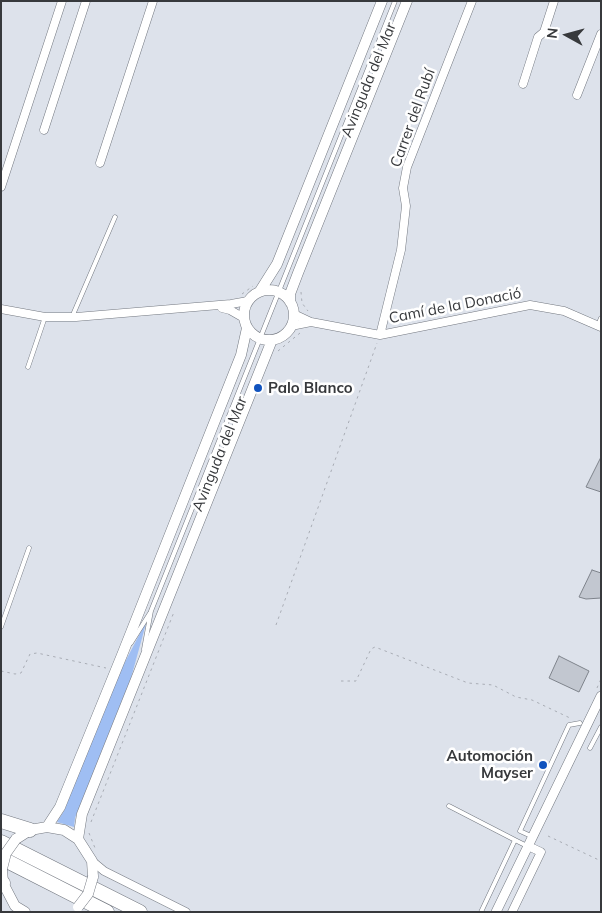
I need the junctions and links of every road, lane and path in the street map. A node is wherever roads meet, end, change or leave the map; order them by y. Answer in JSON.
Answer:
{"nodes":[{"id":1,"x":62,"y":1,"type":"edge"},
{"id":2,"x":86,"y":1,"type":"edge"},
{"id":3,"x":153,"y":1,"type":"edge"},
{"id":4,"x":382,"y":1,"type":"edge"},
{"id":5,"x":394,"y":1,"type":"edge"},
{"id":6,"x":407,"y":1,"type":"edge"},
{"id":7,"x":472,"y":1,"type":"edge"},
{"id":8,"x":554,"y":1,"type":"edge"},
{"id":9,"x":601,"y":34,"type":"edge"},
{"id":10,"x":523,"y":84,"type":"dead end"},
{"id":11,"x":577,"y":95,"type":"dead end"},
{"id":12,"x":44,"y":130,"type":"dead end"},
{"id":13,"x":100,"y":163,"type":"dead end"},
{"id":14,"x":1,"y":188,"type":"edge"},
{"id":15,"x":115,"y":217,"type":"dead end"},
{"id":16,"x":257,"y":288,"type":"junction"},
{"id":17,"x":278,"y":292,"type":"junction"},
{"id":18,"x":301,"y":292,"type":"dead end"},
{"id":19,"x":248,"y":301,"type":"junction"},
{"id":20,"x":290,"y":302,"type":"junction"},
{"id":21,"x":232,"y":304,"type":"junction"},
{"id":22,"x":205,"y":306,"type":"junction"},
{"id":23,"x":1,"y":309,"type":"edge"},
{"id":24,"x":294,"y":314,"type":"junction"},
{"id":25,"x":46,"y":317,"type":"junction"},
{"id":26,"x":72,"y":317,"type":"junction"},
{"id":27,"x":311,"y":322,"type":"junction"},
{"id":28,"x":246,"y":323,"type":"junction"},
{"id":29,"x":600,"y":323,"type":"edge"},
{"id":30,"x":291,"y":326,"type":"junction"},
{"id":31,"x":380,"y":335,"type":"junction"},
{"id":32,"x":260,"y":338,"type":"junction"},
{"id":33,"x":272,"y":340,"type":"junction"},
{"id":34,"x":276,"y":353,"type":"dead end"},
{"id":35,"x":28,"y":367,"type":"dead end"},
{"id":36,"x":28,"y":548,"type":"dead end"},
{"id":37,"x":176,"y":605,"type":"dead end"},
{"id":38,"x":151,"y":611,"type":"junction"},
{"id":39,"x":276,"y":625,"type":"dead end"},
{"id":40,"x":1,"y":627,"type":"edge"},
{"id":41,"x":122,"y":655,"type":"junction"},
{"id":42,"x":142,"y":663,"type":"junction"},
{"id":43,"x":1,"y":671,"type":"edge"},
{"id":44,"x":115,"y":671,"type":"junction"},
{"id":45,"x":341,"y":681,"type":"dead end"},
{"id":46,"x":601,"y":696,"type":"edge"},
{"id":47,"x":580,"y":723,"type":"joint"},
{"id":48,"x":601,"y":727,"type":"edge"},
{"id":49,"x":590,"y":748,"type":"dead end"},
{"id":50,"x":449,"y":806,"type":"dead end"},
{"id":51,"x":1,"y":821,"type":"edge"},
{"id":52,"x":90,"y":824,"type":"dead end"},
{"id":53,"x":47,"y":827,"type":"junction"},
{"id":54,"x":30,"y":830,"type":"junction"},
{"id":55,"x":88,"y":832,"type":"dead end"},
{"id":56,"x":548,"y":836,"type":"dead end"},
{"id":57,"x":533,"y":837,"type":"junction"},
{"id":58,"x":78,"y":839,"type":"junction"},
{"id":59,"x":515,"y":840,"type":"junction"},
{"id":60,"x":1,"y":842,"type":"edge"},
{"id":61,"x":528,"y":846,"type":"junction"},
{"id":62,"x":94,"y":857,"type":"junction"},
{"id":63,"x":1,"y":858,"type":"edge"},
{"id":64,"x":601,"y":861,"type":"edge"},
{"id":65,"x":2,"y":878,"type":"edge"},
{"id":66,"x":15,"y":909,"type":"edge"},
{"id":67,"x":74,"y":909,"type":"edge"},
{"id":68,"x":25,"y":912,"type":"edge"},
{"id":69,"x":107,"y":912,"type":"edge"},
{"id":70,"x":140,"y":912,"type":"edge"},
{"id":71,"x":186,"y":912,"type":"edge"},
{"id":72,"x":481,"y":912,"type":"edge"},
{"id":73,"x":496,"y":912,"type":"edge"},
{"id":74,"x":512,"y":912,"type":"edge"}],
"edges":[{"from":1,"to":14,"type":"street"},
{"from":2,"to":12,"type":"street"},
{"from":3,"to":13,"type":"street"},
{"from":4,"to":16,"type":"main road","name":"Avinguda del Mar"},
{"from":5,"to":17,"type":"lane","name":"Avinguda del Mar"},
{"from":6,"to":20,"type":"main road","name":"Avinguda del Mar"},
{"from":7,"to":31,"type":"street","name":"Carrer del Rubí"},
{"from":8,"to":10,"type":"street"},
{"from":9,"to":11,"type":"street"},
{"from":15,"to":26,"type":"lane"},
{"from":16,"to":17,"type":"main road"},
{"from":16,"to":19,"type":"main road"},
{"from":16,"to":21,"type":"path"},
{"from":17,"to":20,"type":"main road"},
{"from":17,"to":32,"type":"lane","name":"Avinguda del Mar"},
{"from":18,"to":27,"type":"path"},
{"from":19,"to":21,"type":"street"},
{"from":19,"to":28,"type":"main road","name":"Avinguda del Mar"},
{"from":20,"to":24,"type":"main road"},
{"from":21,"to":22,"type":"street"},
{"from":22,"to":26,"type":"street"},
{"from":22,"to":28,"type":"street"},
{"from":23,"to":25,"type":"street"},
{"from":24,"to":27,"type":"street","name":"Camí de la Donació"},
{"from":24,"to":30,"type":"main road"},
{"from":25,"to":26,"type":"street"},
{"from":25,"to":35,"type":"lane"},
{"from":27,"to":30,"type":"street","name":"Camí de la Donació"},
{"from":27,"to":31,"type":"street","name":"Camí de la Donació"},
{"from":27,"to":34,"type":"path"},
{"from":28,"to":32,"type":"main road"},
{"from":28,"to":41,"type":"main road","name":"Avinguda del Mar"},
{"from":29,"to":31,"type":"street","name":"Camí de la Donació"},
{"from":30,"to":33,"type":"main road"},
{"from":31,"to":39,"type":"path"},
{"from":32,"to":33,"type":"main road"},
{"from":32,"to":38,"type":"lane","name":"Avinguda del Mar"},
{"from":33,"to":42,"type":"main road","name":"Avinguda del Mar"},
{"from":36,"to":40,"type":"lane"},
{"from":37,"to":52,"type":"path"},
{"from":38,"to":41,"type":"lane","name":"Avinguda del Mar"},
{"from":38,"to":42,"type":"lane","name":"Avinguda del Mar"},
{"from":41,"to":44,"type":"main road","name":"Avinguda del Mar"},
{"from":42,"to":58,"type":"main road","name":"Avinguda del Mar"},
{"from":43,"to":44,"type":"path"},
{"from":44,"to":53,"type":"main road","name":"Avinguda del Mar"},
{"from":45,"to":47,"type":"path"},
{"from":46,"to":57,"type":"street"},
{"from":47,"to":57,"type":"lane"},
{"from":48,"to":49,"type":"lane"},
{"from":50,"to":59,"type":"lane"},
{"from":51,"to":54,"type":"highway"},
{"from":53,"to":54,"type":"main road"},
{"from":53,"to":58,"type":"main road"},
{"from":54,"to":65,"type":"main road","bridge":true},
{"from":55,"to":62,"type":"path"},
{"from":56,"to":64,"type":"path"},
{"from":57,"to":61,"type":"street"},
{"from":58,"to":62,"type":"main road"},
{"from":59,"to":61,"type":"lane"},
{"from":59,"to":72,"type":"lane"},
{"from":60,"to":70,"type":"highway"},
{"from":61,"to":73,"type":"street"},
{"from":61,"to":74,"type":"street"},
{"from":62,"to":67,"type":"main road","bridge":true},
{"from":62,"to":71,"type":"street"},
{"from":63,"to":69,"type":"highway"},
{"from":65,"to":66,"type":"main road"},
{"from":66,"to":68,"type":"main road"}]}
